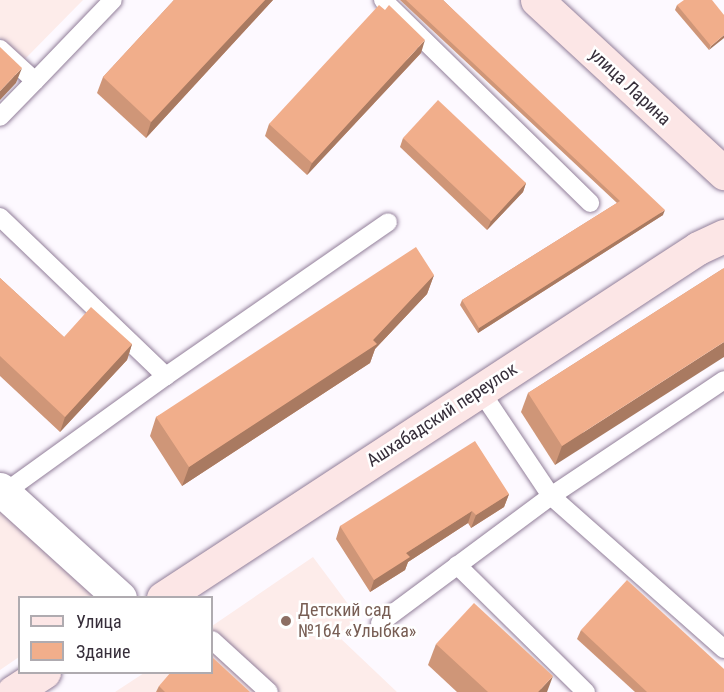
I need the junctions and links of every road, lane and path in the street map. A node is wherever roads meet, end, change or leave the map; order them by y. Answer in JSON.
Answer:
{"nodes":[{"id":1,"x":113,"y":0,"type":"edge"},
{"id":2,"x":383,"y":0,"type":"edge"},
{"id":3,"x":537,"y":0,"type":"edge"},
{"id":4,"x":0,"y":49,"type":"edge"},
{"id":5,"x":35,"y":81,"type":"junction"},
{"id":6,"x":0,"y":117,"type":"edge"},
{"id":7,"x":724,"y":173,"type":"edge"},
{"id":8,"x":590,"y":203,"type":"dead end"},
{"id":9,"x":0,"y":217,"type":"edge"},
{"id":10,"x":388,"y":222,"type":"dead end"},
{"id":11,"x":724,"y":236,"type":"edge"},
{"id":12,"x":166,"y":376,"type":"junction"},
{"id":13,"x":722,"y":385,"type":"edge"},
{"id":14,"x":480,"y":390,"type":"junction"},
{"id":15,"x":2,"y":491,"type":"edge"},
{"id":16,"x":551,"y":495,"type":"junction"},
{"id":17,"x":457,"y":565,"type":"junction"},
{"id":18,"x":119,"y":596,"type":"edge"},
{"id":19,"x":166,"y":596,"type":"edge"},
{"id":20,"x":380,"y":623,"type":"dead end"},
{"id":21,"x":213,"y":641,"type":"edge"},
{"id":22,"x":724,"y":649,"type":"edge"},
{"id":23,"x":41,"y":674,"type":"edge"},
{"id":24,"x":13,"y":692,"type":"edge"},
{"id":25,"x":269,"y":692,"type":"edge"},
{"id":26,"x":586,"y":692,"type":"edge"}],
"edges":[{"from":1,"to":5,"type":"lane"},
{"from":2,"to":8,"type":"lane"},
{"from":3,"to":7,"type":"main road","name":"улица Ларина"},
{"from":4,"to":5,"type":"lane"},
{"from":5,"to":6,"type":"lane"},
{"from":9,"to":12,"type":"lane"},
{"from":10,"to":12,"type":"lane"},
{"from":11,"to":14,"type":"main road","name":"Ашхабадский переулок"},
{"from":12,"to":15,"type":"lane"},
{"from":13,"to":16,"type":"lane"},
{"from":14,"to":16,"type":"lane"},
{"from":14,"to":19,"type":"main road","name":"Ашхабадский переулок"},
{"from":15,"to":18,"type":"street"},
{"from":16,"to":17,"type":"lane"},
{"from":16,"to":22,"type":"lane"},
{"from":17,"to":20,"type":"lane"},
{"from":17,"to":26,"type":"lane"},
{"from":21,"to":25,"type":"lane"},
{"from":23,"to":24,"type":"main road"}]}
